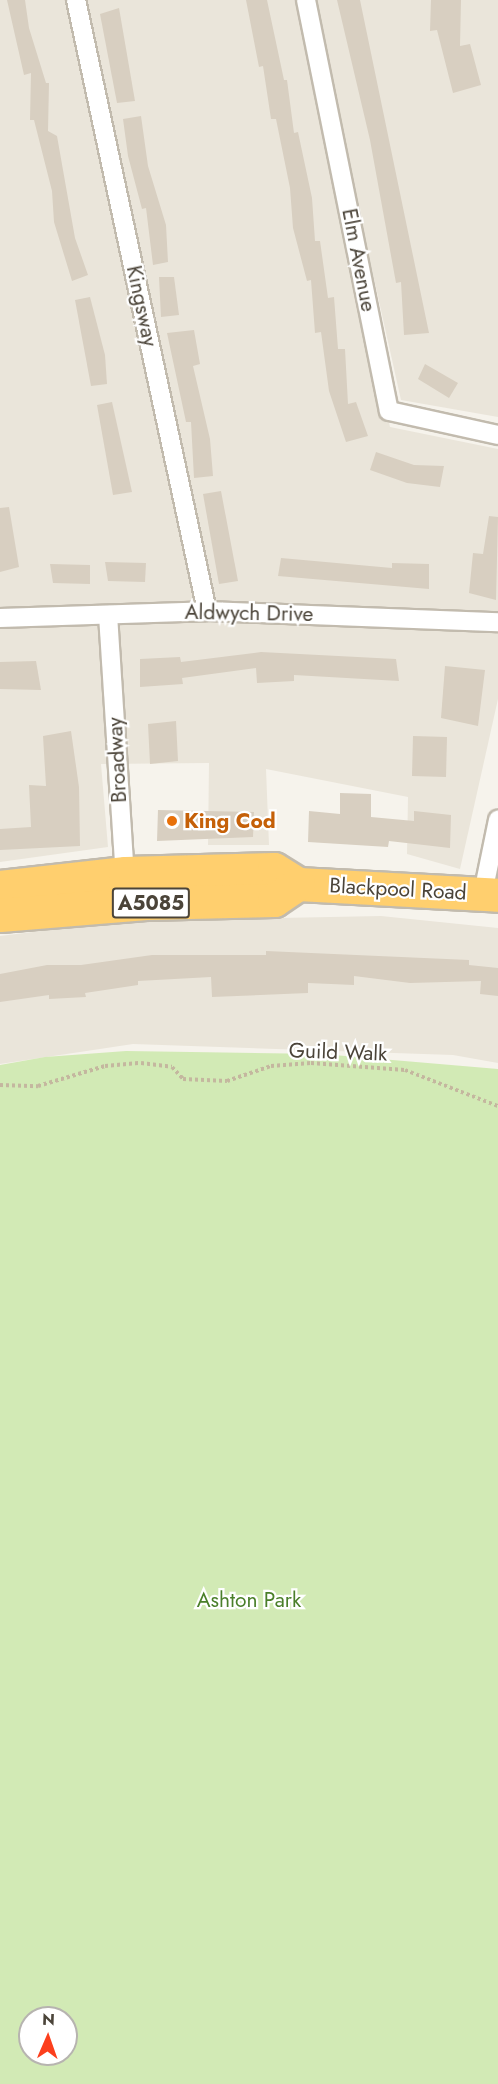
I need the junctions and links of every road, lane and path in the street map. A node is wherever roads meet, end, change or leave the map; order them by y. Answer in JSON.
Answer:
{"nodes":[{"id":1,"x":76,"y":0,"type":"edge"},
{"id":2,"x":306,"y":0,"type":"edge"},
{"id":3,"x":498,"y":435,"type":"edge"},
{"id":4,"x":207,"y":611,"type":"junction"},
{"id":5,"x":108,"y":615,"type":"junction"},
{"id":6,"x":0,"y":618,"type":"edge"},
{"id":7,"x":498,"y":622,"type":"edge"},
{"id":8,"x":498,"y":820,"type":"edge"},
{"id":9,"x":0,"y":887,"type":"edge"},
{"id":10,"x":126,"y":889,"type":"junction"},
{"id":11,"x":491,"y":894,"type":"edge"},
{"id":12,"x":0,"y":915,"type":"edge"},
{"id":13,"x":0,"y":1085,"type":"edge"},
{"id":14,"x":498,"y":1106,"type":"edge"}],
"edges":[{"from":1,"to":4,"type":"street","name":"Kingsway"},
{"from":2,"to":3,"type":"street","name":"Elm Avenue"},
{"from":4,"to":5,"type":"street","name":"Aldwych Drive"},
{"from":4,"to":7,"type":"street","name":"Aldwych Drive"},
{"from":5,"to":6,"type":"street","name":"Aldwych Drive"},
{"from":5,"to":10,"type":"street","name":"Broadway"},
{"from":8,"to":11,"type":"street"},
{"from":9,"to":10,"type":"highway","name":"Blackpool Road","number":"A5085"},
{"from":10,"to":11,"type":"highway","name":"Blackpool Road","number":"A5085"},
{"from":10,"to":12,"type":"highway","name":"Blackpool Road","number":"A5085"},
{"from":13,"to":14,"type":"path","name":"Guild Walk"}]}
